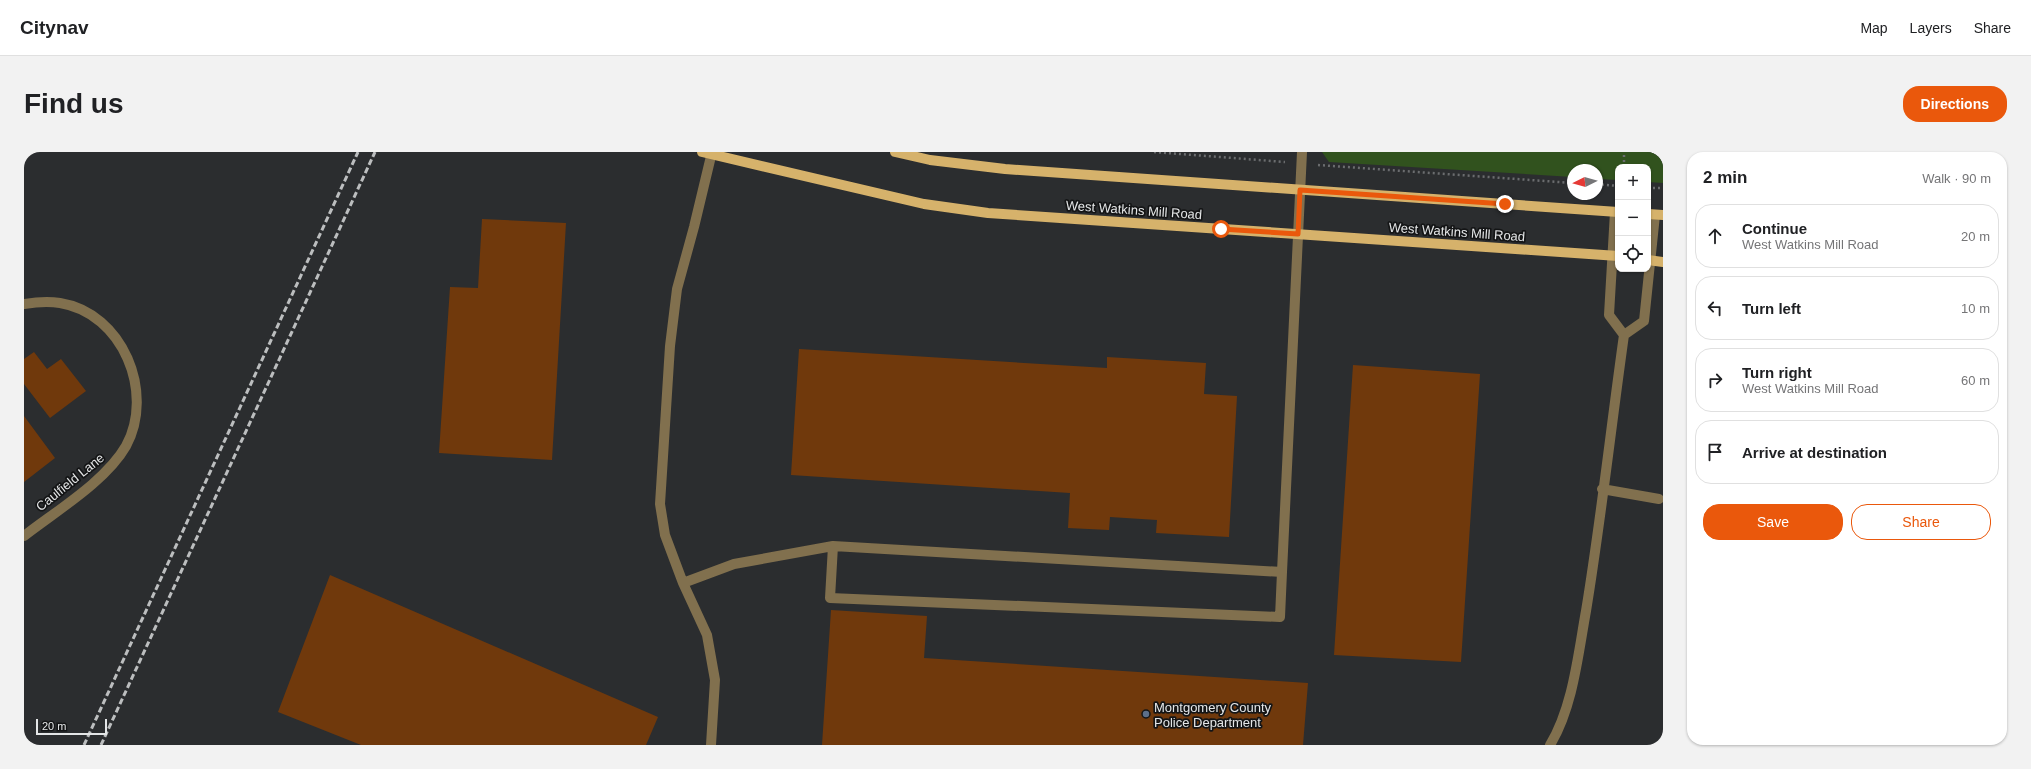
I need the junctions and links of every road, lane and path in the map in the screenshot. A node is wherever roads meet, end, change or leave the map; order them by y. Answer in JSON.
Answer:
{"nodes":[{"id":1,"x":895,"y":152,"type":"edge"},
{"id":2,"x":1154,"y":152,"type":"edge"},
{"id":3,"x":1302,"y":152,"type":"edge"},
{"id":4,"x":1624,"y":152,"type":"edge"},
{"id":5,"x":709,"y":153,"type":"edge"},
{"id":6,"x":1266,"y":161,"type":"dead end"},
{"id":7,"x":1624,"y":164,"type":"edge"},
{"id":8,"x":1332,"y":166,"type":"dead end"},
{"id":9,"x":1567,"y":183,"type":"edge"},
{"id":10,"x":1603,"y":185,"type":"edge"},
{"id":11,"x":1615,"y":186,"type":"edge"},
{"id":12,"x":1651,"y":188,"type":"edge"},
{"id":13,"x":1663,"y":188,"type":"edge"},
{"id":14,"x":1300,"y":190,"type":"junction"},
{"id":15,"x":1615,"y":212,"type":"edge"},
{"id":16,"x":1655,"y":215,"type":"edge"},
{"id":17,"x":1298,"y":234,"type":"junction"},
{"id":18,"x":1651,"y":245,"type":"edge"},
{"id":19,"x":1615,"y":256,"type":"edge"},
{"id":20,"x":1651,"y":260,"type":"edge"},
{"id":21,"x":1663,"y":262,"type":"edge"},
{"id":22,"x":1648,"y":272,"type":"edge"},
{"id":23,"x":24,"y":304,"type":"edge"},
{"id":24,"x":1624,"y":336,"type":"junction"},
{"id":25,"x":1602,"y":489,"type":"junction"},
{"id":26,"x":1659,"y":499,"type":"dead end"},
{"id":27,"x":24,"y":536,"type":"edge"},
{"id":28,"x":832,"y":546,"type":"junction"},
{"id":29,"x":1282,"y":572,"type":"junction"},
{"id":30,"x":683,"y":583,"type":"junction"},
{"id":31,"x":711,"y":745,"type":"edge"},
{"id":32,"x":1550,"y":745,"type":"edge"}],
"edges":[{"from":1,"to":14,"type":"main road"},
{"from":2,"to":6,"type":"path"},
{"from":3,"to":14,"type":"street"},
{"from":4,"to":7,"type":"path"},
{"from":5,"to":17,"type":"main road","name":"West Watkins Mill Road"},
{"from":5,"to":30,"type":"street"},
{"from":8,"to":9,"type":"path"},
{"from":10,"to":11,"type":"path"},
{"from":12,"to":13,"type":"path"},
{"from":14,"to":15,"type":"main road"},
{"from":14,"to":17,"type":"street"},
{"from":16,"to":18,"type":"street"},
{"from":17,"to":19,"type":"main road","name":"West Watkins Mill Road"},
{"from":17,"to":29,"type":"street"},
{"from":19,"to":24,"type":"street"},
{"from":20,"to":21,"type":"main road"},
{"from":22,"to":24,"type":"street"},
{"from":23,"to":27,"type":"street","name":"Caulfield Lane"},
{"from":24,"to":25,"type":"street"},
{"from":25,"to":26,"type":"street"},
{"from":25,"to":32,"type":"street"},
{"from":28,"to":29,"type":"street"},
{"from":28,"to":29,"type":"street"},
{"from":28,"to":30,"type":"street"},
{"from":30,"to":31,"type":"street"}]}
